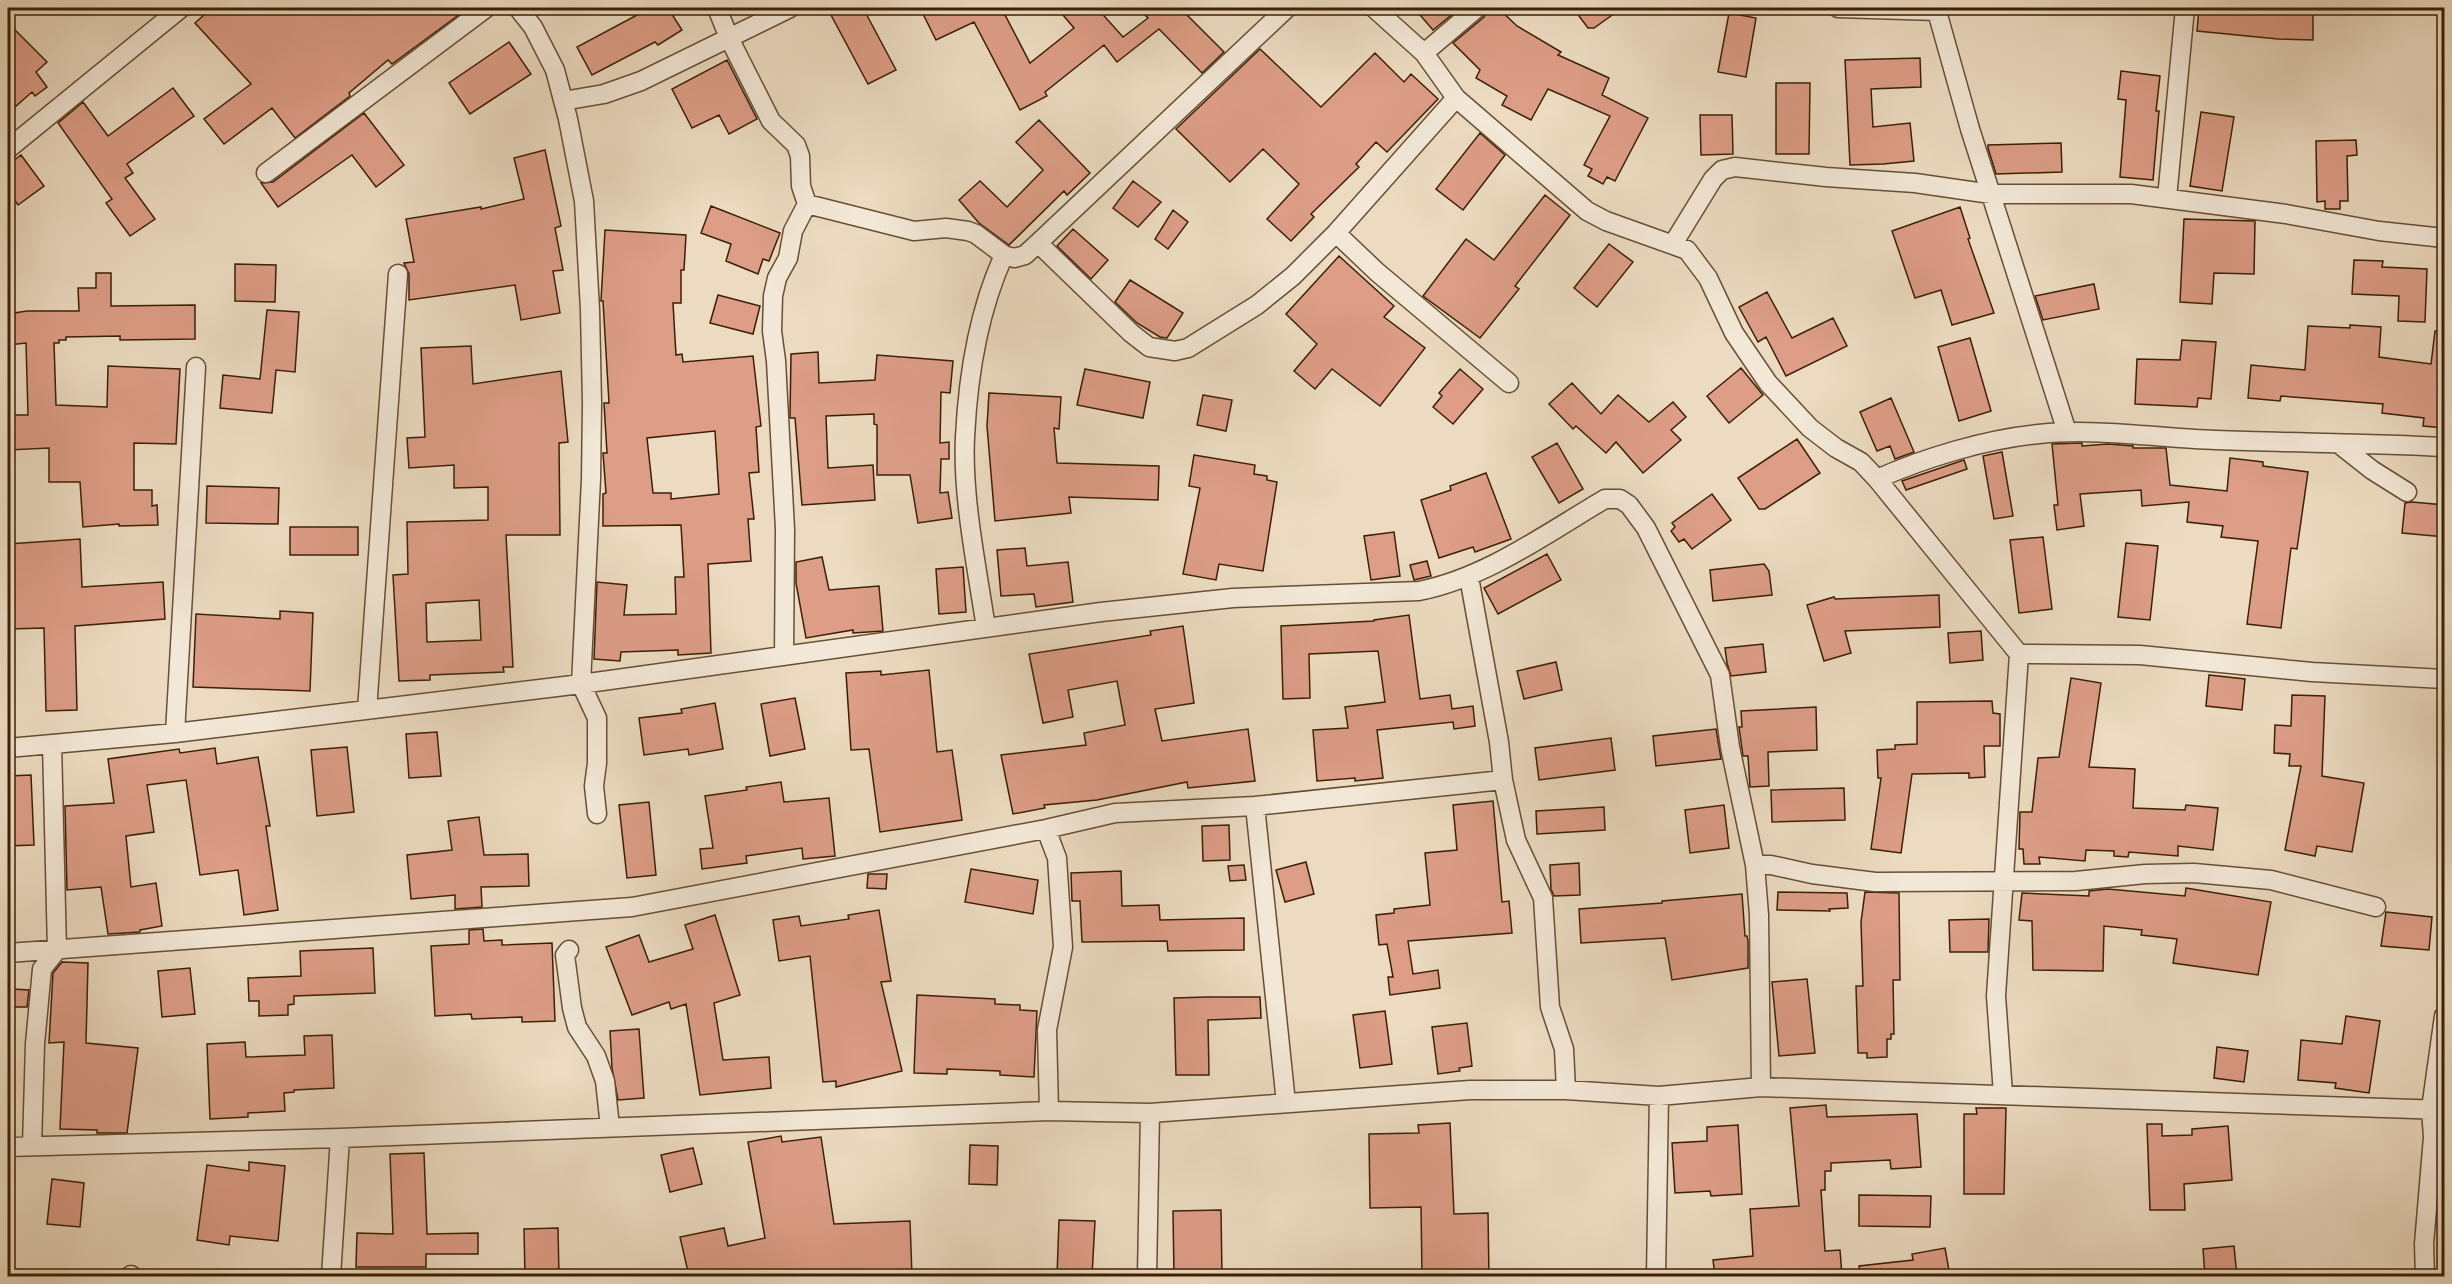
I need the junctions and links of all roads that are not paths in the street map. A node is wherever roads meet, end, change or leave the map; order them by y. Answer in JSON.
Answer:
{"nodes":[{"id":1,"x":181,"y":8,"type":"edge"},
{"id":2,"x":486,"y":8,"type":"edge"},
{"id":3,"x":518,"y":8,"type":"edge"},
{"id":4,"x":717,"y":8,"type":"edge"},
{"id":5,"x":790,"y":8,"type":"edge"},
{"id":6,"x":1287,"y":8,"type":"edge"},
{"id":7,"x":1374,"y":8,"type":"edge"},
{"id":8,"x":1477,"y":8,"type":"edge"},
{"id":9,"x":1838,"y":8,"type":"edge"},
{"id":10,"x":2185,"y":8,"type":"edge"},
{"id":11,"x":1937,"y":9,"type":"edge"},
{"id":12,"x":729,"y":38,"type":"junction"},
{"id":13,"x":1424,"y":53,"type":"junction"},
{"id":14,"x":1456,"y":98,"type":"junction"},
{"id":15,"x":563,"y":101,"type":"junction"},
{"id":16,"x":8,"y":149,"type":"edge"},
{"id":17,"x":266,"y":173,"type":"dead end"},
{"id":18,"x":1991,"y":194,"type":"junction"},
{"id":19,"x":2168,"y":198,"type":"junction"},
{"id":20,"x":807,"y":204,"type":"junction"},
{"id":21,"x":1336,"y":233,"type":"junction"},
{"id":22,"x":2445,"y":238,"type":"edge"},
{"id":23,"x":1038,"y":243,"type":"junction"},
{"id":24,"x":1673,"y":244,"type":"junction"},
{"id":25,"x":1004,"y":255,"type":"junction"},
{"id":26,"x":398,"y":274,"type":"dead end"},
{"id":27,"x":196,"y":367,"type":"dead end"},
{"id":28,"x":1509,"y":384,"type":"dead end"},
{"id":29,"x":2067,"y":432,"type":"junction"},
{"id":30,"x":2339,"y":444,"type":"junction"},
{"id":31,"x":2445,"y":447,"type":"edge"},
{"id":32,"x":1877,"y":479,"type":"junction"},
{"id":33,"x":2407,"y":492,"type":"dead end"},
{"id":34,"x":1469,"y":577,"type":"junction"},
{"id":35,"x":986,"y":628,"type":"junction"},
{"id":36,"x":2019,"y":654,"type":"junction"},
{"id":37,"x":784,"y":656,"type":"junction"},
{"id":38,"x":2445,"y":679,"type":"edge"},
{"id":39,"x":580,"y":684,"type":"junction"},
{"id":40,"x":367,"y":710,"type":"junction"},
{"id":41,"x":175,"y":733,"type":"junction"},
{"id":42,"x":52,"y":744,"type":"junction"},
{"id":43,"x":8,"y":748,"type":"edge"},
{"id":44,"x":1503,"y":780,"type":"junction"},
{"id":45,"x":1255,"y":806,"type":"junction"},
{"id":46,"x":597,"y":814,"type":"dead end"},
{"id":47,"x":1046,"y":829,"type":"junction"},
{"id":48,"x":1755,"y":865,"type":"junction"},
{"id":49,"x":2005,"y":883,"type":"junction"},
{"id":50,"x":2376,"y":907,"type":"dead end"},
{"id":51,"x":57,"y":950,"type":"junction"},
{"id":52,"x":569,"y":950,"type":"dead end"},
{"id":53,"x":8,"y":952,"type":"edge"},
{"id":54,"x":2445,"y":1016,"type":"edge"},
{"id":55,"x":1761,"y":1087,"type":"junction"},
{"id":56,"x":1566,"y":1090,"type":"junction"},
{"id":57,"x":2003,"y":1094,"type":"junction"},
{"id":58,"x":1659,"y":1096,"type":"junction"},
{"id":59,"x":1286,"y":1103,"type":"junction"},
{"id":60,"x":2438,"y":1110,"type":"edge"},
{"id":61,"x":1048,"y":1111,"type":"junction"},
{"id":62,"x":1150,"y":1113,"type":"junction"},
{"id":63,"x":610,"y":1127,"type":"junction"},
{"id":64,"x":340,"y":1138,"type":"junction"},
{"id":65,"x":32,"y":1146,"type":"junction"},
{"id":66,"x":8,"y":1147,"type":"edge"},
{"id":67,"x":331,"y":1276,"type":"edge"},
{"id":68,"x":1147,"y":1276,"type":"edge"},
{"id":69,"x":1656,"y":1276,"type":"edge"},
{"id":70,"x":2425,"y":1276,"type":"edge"}],
"edges":[{"from":1,"to":16,"type":"street"},
{"from":2,"to":17,"type":"street"},
{"from":3,"to":15,"type":"street"},
{"from":4,"to":12,"type":"street"},
{"from":5,"to":12,"type":"street"},
{"from":6,"to":23,"type":"street"},
{"from":7,"to":13,"type":"street"},
{"from":8,"to":13,"type":"street"},
{"from":9,"to":11,"type":"street"},
{"from":10,"to":19,"type":"street"},
{"from":11,"to":18,"type":"street"},
{"from":12,"to":15,"type":"street"},
{"from":12,"to":20,"type":"street"},
{"from":13,"to":14,"type":"street"},
{"from":14,"to":21,"type":"street"},
{"from":14,"to":24,"type":"street"},
{"from":15,"to":39,"type":"street"},
{"from":18,"to":19,"type":"street"},
{"from":18,"to":24,"type":"street"},
{"from":18,"to":29,"type":"street"},
{"from":19,"to":22,"type":"street"},
{"from":20,"to":25,"type":"street"},
{"from":20,"to":37,"type":"street"},
{"from":21,"to":23,"type":"street"},
{"from":21,"to":28,"type":"street"},
{"from":23,"to":25,"type":"street"},
{"from":24,"to":32,"type":"street"},
{"from":25,"to":35,"type":"street"},
{"from":26,"to":40,"type":"street"},
{"from":27,"to":41,"type":"street"},
{"from":29,"to":30,"type":"street"},
{"from":29,"to":32,"type":"street"},
{"from":30,"to":31,"type":"street"},
{"from":30,"to":33,"type":"street"},
{"from":32,"to":36,"type":"street"},
{"from":34,"to":35,"type":"street"},
{"from":34,"to":44,"type":"street"},
{"from":34,"to":48,"type":"street"},
{"from":35,"to":37,"type":"street"},
{"from":36,"to":38,"type":"street"},
{"from":36,"to":49,"type":"street"},
{"from":37,"to":39,"type":"street"},
{"from":39,"to":40,"type":"street"},
{"from":39,"to":46,"type":"street"},
{"from":40,"to":41,"type":"street"},
{"from":41,"to":42,"type":"street"},
{"from":42,"to":43,"type":"street"},
{"from":42,"to":51,"type":"street"},
{"from":44,"to":45,"type":"street"},
{"from":44,"to":56,"type":"street"},
{"from":45,"to":47,"type":"street"},
{"from":45,"to":59,"type":"street"},
{"from":47,"to":51,"type":"street"},
{"from":47,"to":61,"type":"street"},
{"from":48,"to":49,"type":"street"},
{"from":48,"to":55,"type":"street"},
{"from":49,"to":50,"type":"street"},
{"from":49,"to":57,"type":"street"},
{"from":51,"to":53,"type":"street"},
{"from":51,"to":65,"type":"street"},
{"from":52,"to":63,"type":"street"},
{"from":54,"to":60,"type":"street"},
{"from":55,"to":57,"type":"street"},
{"from":55,"to":58,"type":"street"},
{"from":56,"to":58,"type":"street"},
{"from":56,"to":59,"type":"street"},
{"from":57,"to":60,"type":"street"},
{"from":58,"to":69,"type":"street"},
{"from":59,"to":62,"type":"street"},
{"from":60,"to":70,"type":"street"},
{"from":61,"to":62,"type":"street"},
{"from":61,"to":63,"type":"street"},
{"from":62,"to":68,"type":"street"},
{"from":63,"to":64,"type":"street"},
{"from":64,"to":65,"type":"street"},
{"from":64,"to":67,"type":"street"},
{"from":65,"to":66,"type":"street"}]}
